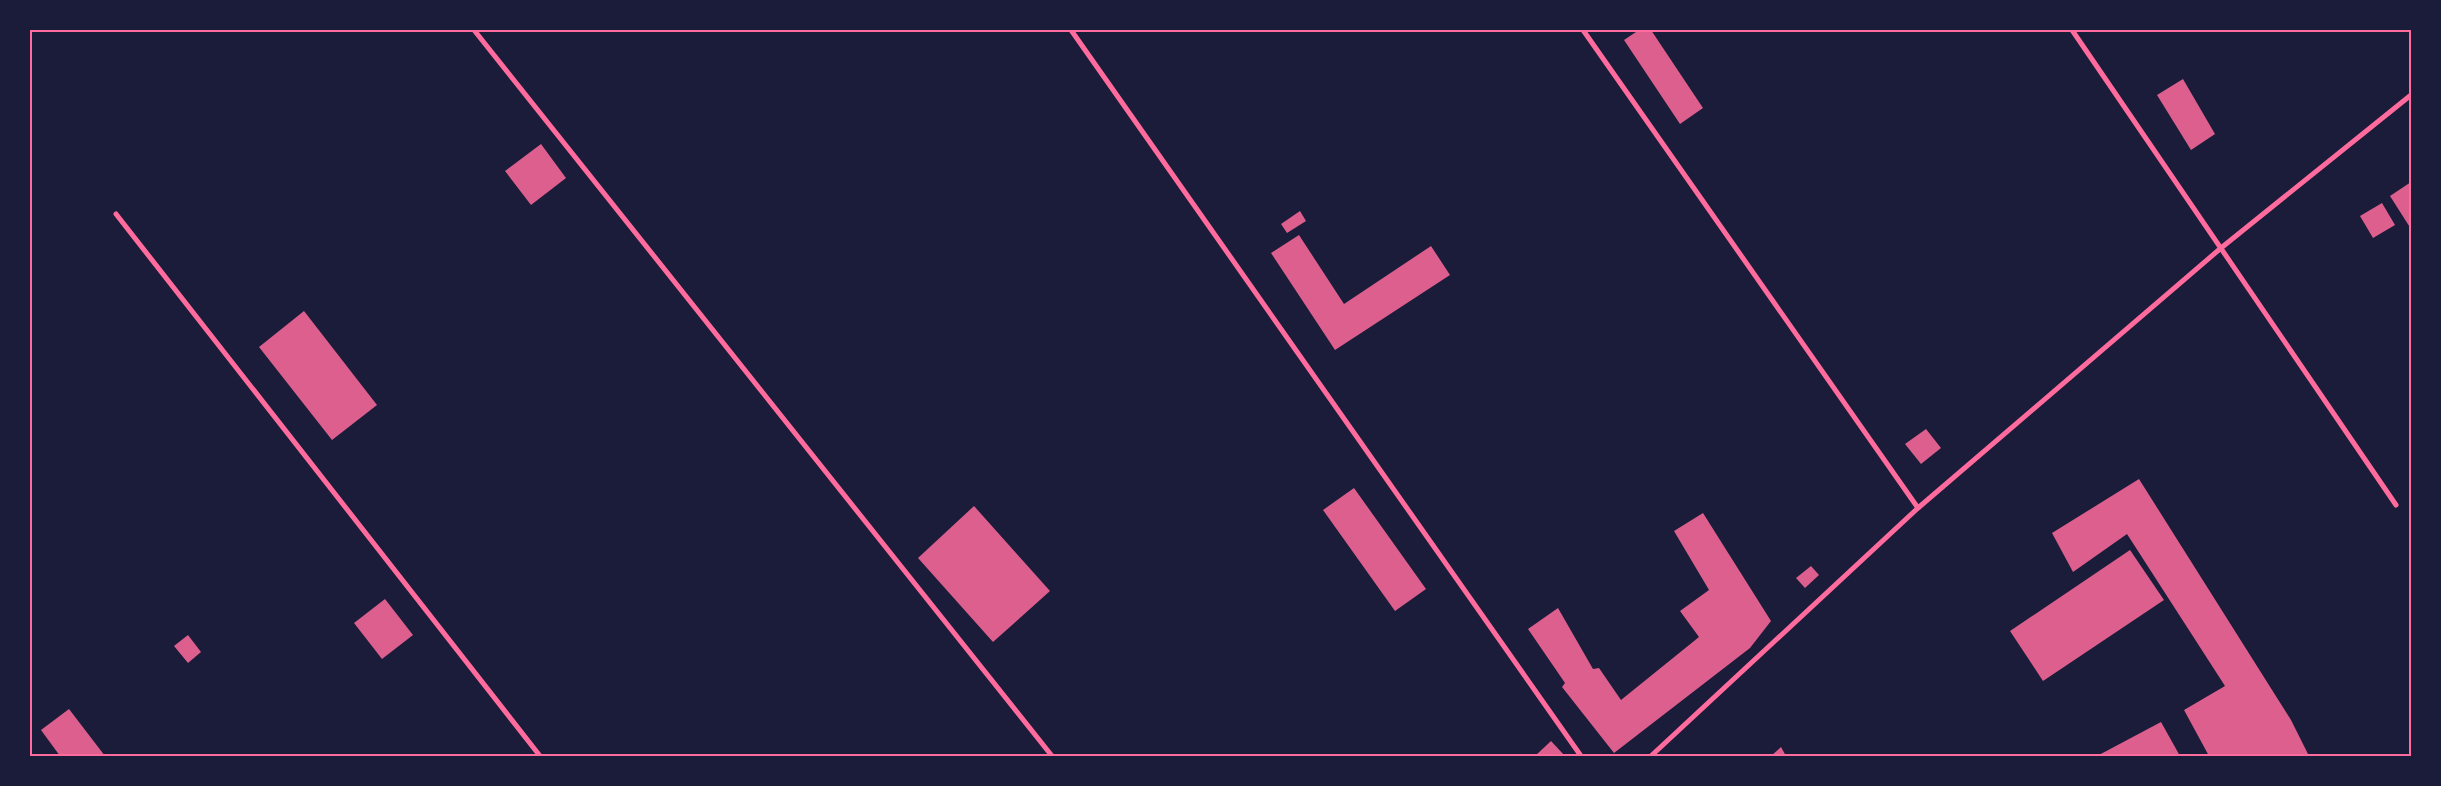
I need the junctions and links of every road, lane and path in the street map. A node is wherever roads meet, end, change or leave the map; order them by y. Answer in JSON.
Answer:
{"nodes":[{"id":1,"x":474,"y":30,"type":"edge"},
{"id":2,"x":1071,"y":30,"type":"edge"},
{"id":3,"x":1583,"y":30,"type":"edge"},
{"id":4,"x":2072,"y":30,"type":"edge"},
{"id":5,"x":2411,"y":95,"type":"edge"},
{"id":6,"x":116,"y":214,"type":"dead end"},
{"id":7,"x":2221,"y":248,"type":"junction"},
{"id":8,"x":2396,"y":505,"type":"dead end"},
{"id":9,"x":1918,"y":508,"type":"junction"},
{"id":10,"x":540,"y":756,"type":"edge"},
{"id":11,"x":1052,"y":756,"type":"edge"},
{"id":12,"x":1581,"y":756,"type":"edge"},
{"id":13,"x":1651,"y":756,"type":"edge"}],
"edges":[{"from":1,"to":11,"type":"street"},
{"from":2,"to":12,"type":"street"},
{"from":3,"to":9,"type":"street"},
{"from":4,"to":7,"type":"street"},
{"from":5,"to":7,"type":"street"},
{"from":6,"to":10,"type":"street"},
{"from":7,"to":8,"type":"street"},
{"from":7,"to":9,"type":"street"},
{"from":9,"to":13,"type":"street"}]}
